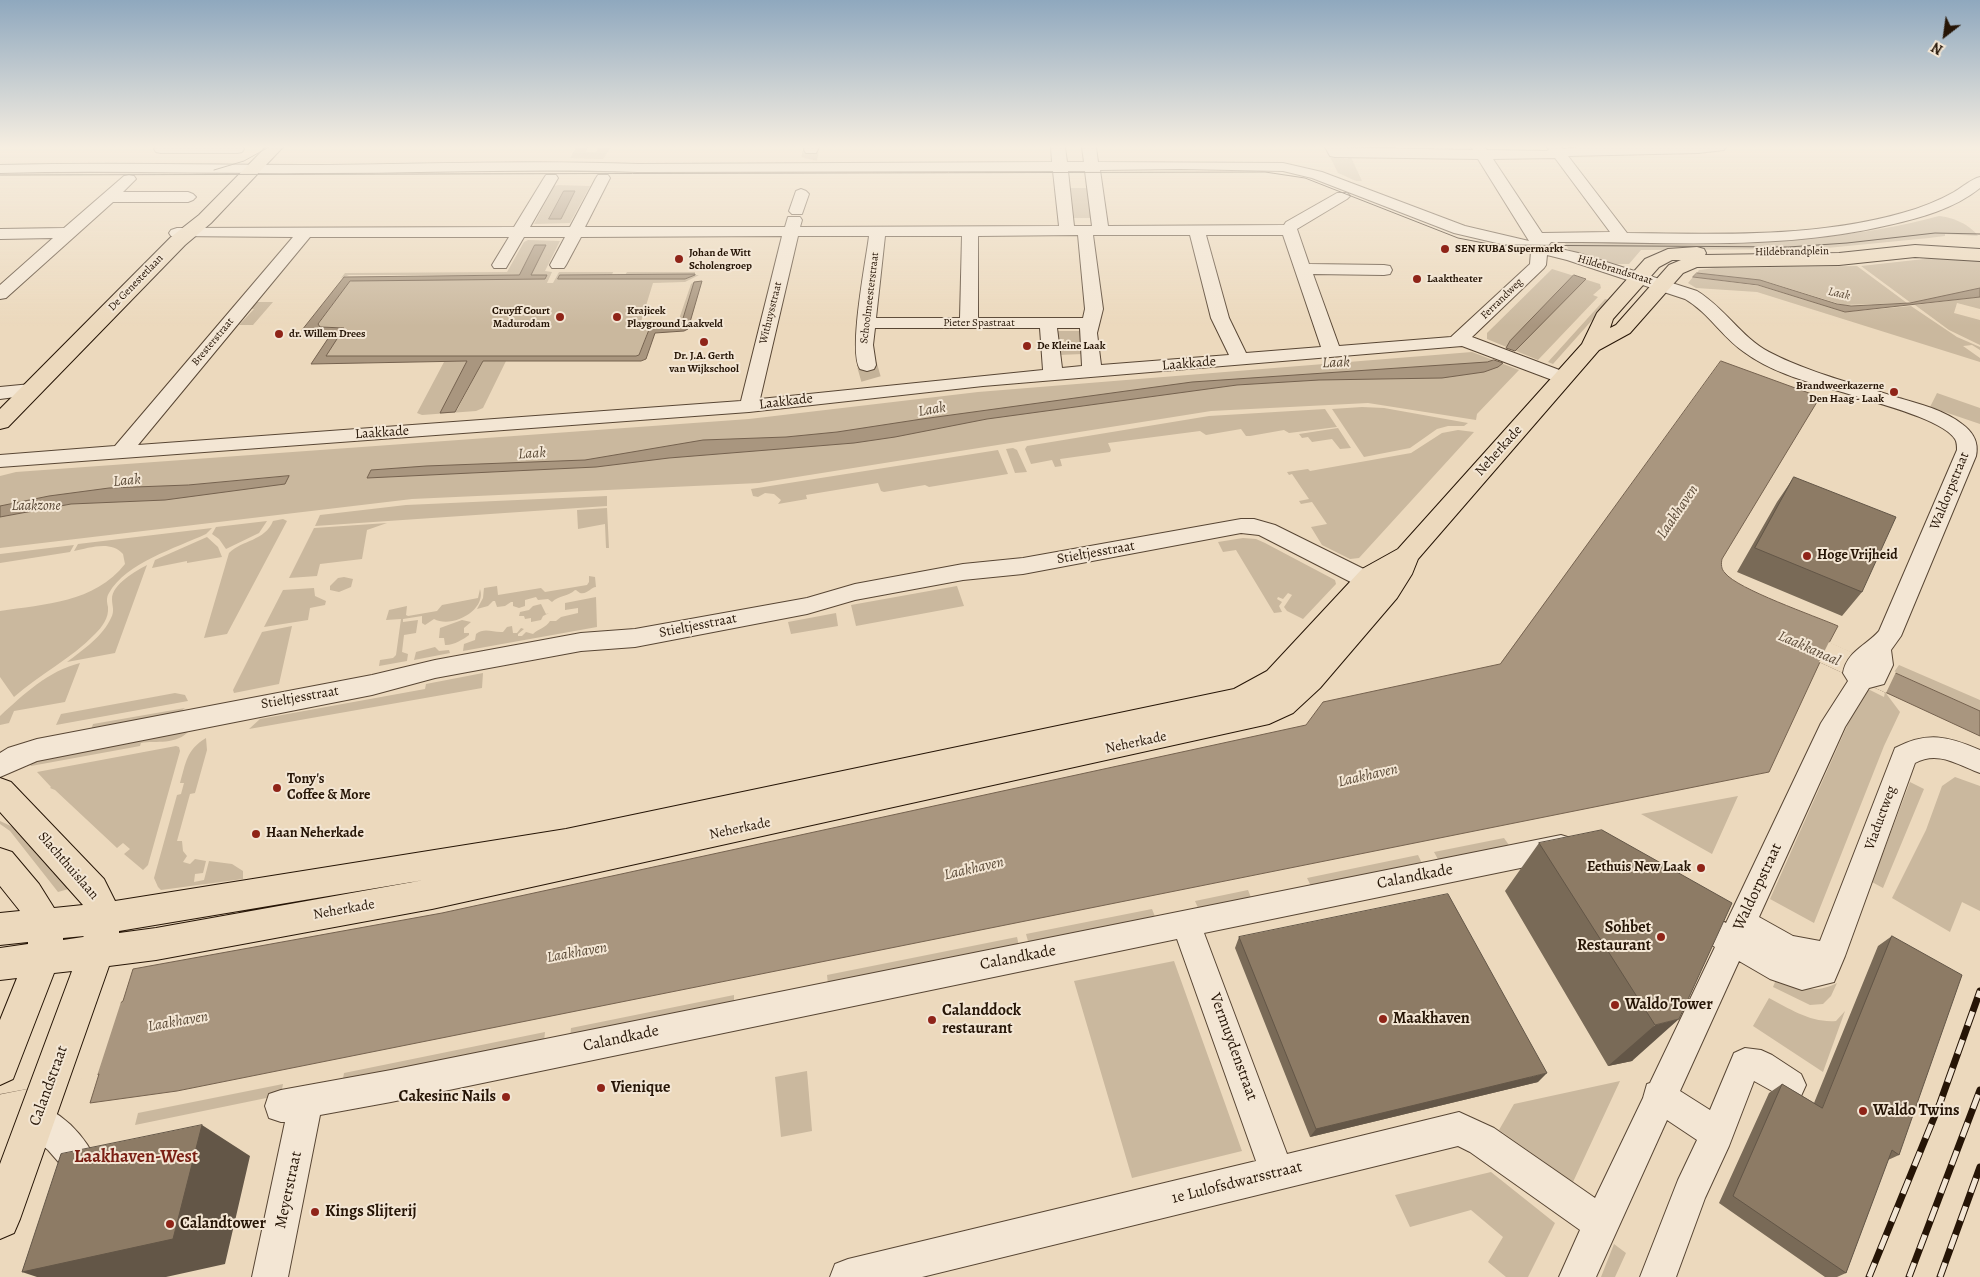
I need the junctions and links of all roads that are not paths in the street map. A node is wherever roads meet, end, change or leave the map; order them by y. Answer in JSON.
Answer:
{"nodes":[{"id":1,"x":98,"y":207,"type":"edge"},
{"id":2,"x":215,"y":207,"type":"edge"},
{"id":3,"x":534,"y":207,"type":"edge"},
{"id":4,"x":588,"y":207,"type":"edge"},
{"id":5,"x":798,"y":207,"type":"edge"},
{"id":6,"x":1065,"y":207,"type":"edge"},
{"id":7,"x":1092,"y":207,"type":"edge"},
{"id":8,"x":1323,"y":207,"type":"edge"},
{"id":9,"x":1380,"y":207,"type":"edge"},
{"id":10,"x":1515,"y":207,"type":"edge"},
{"id":11,"x":1599,"y":207,"type":"edge"},
{"id":12,"x":1935,"y":207,"type":"edge"},
{"id":13,"x":794,"y":221,"type":"junction"},
{"id":14,"x":1197,"y":230,"type":"junction"},
{"id":15,"x":1290,"y":230,"type":"junction"},
{"id":16,"x":878,"y":231,"type":"junction"},
{"id":17,"x":970,"y":231,"type":"junction"},
{"id":18,"x":1067,"y":231,"type":"junction"},
{"id":19,"x":1092,"y":231,"type":"junction"},
{"id":20,"x":519,"y":232,"type":"junction"},
{"id":21,"x":575,"y":232,"type":"junction"},
{"id":22,"x":68,"y":233,"type":"junction"},
{"id":23,"x":183,"y":233,"type":"junction"},
{"id":24,"x":305,"y":233,"type":"junction"},
{"id":25,"x":0,"y":234,"type":"edge"},
{"id":26,"x":1621,"y":236,"type":"junction"},
{"id":27,"x":1538,"y":245,"type":"junction"},
{"id":28,"x":1980,"y":245,"type":"edge"},
{"id":29,"x":1980,"y":250,"type":"edge"},
{"id":30,"x":1915,"y":251,"type":"junction"},
{"id":31,"x":1980,"y":255,"type":"edge"},
{"id":32,"x":500,"y":265,"type":"dead end"},
{"id":33,"x":558,"y":265,"type":"dead end"},
{"id":34,"x":1303,"y":270,"type":"junction"},
{"id":35,"x":1384,"y":270,"type":"dead end"},
{"id":36,"x":1635,"y":281,"type":"junction"},
{"id":37,"x":1658,"y":289,"type":"junction"},
{"id":38,"x":0,"y":294,"type":"edge"},
{"id":39,"x":1091,"y":322,"type":"junction"},
{"id":40,"x":867,"y":323,"type":"junction"},
{"id":41,"x":969,"y":323,"type":"junction"},
{"id":42,"x":1048,"y":323,"type":"junction"},
{"id":43,"x":1461,"y":339,"type":"junction"},
{"id":44,"x":1592,"y":346,"type":"junction"},
{"id":45,"x":1332,"y":352,"type":"junction"},
{"id":46,"x":1240,"y":360,"type":"junction"},
{"id":47,"x":1092,"y":371,"type":"junction"},
{"id":48,"x":1052,"y":374,"type":"junction"},
{"id":49,"x":871,"y":378,"type":"junction"},
{"id":50,"x":1563,"y":378,"type":"junction"},
{"id":51,"x":26,"y":390,"type":"junction"},
{"id":52,"x":0,"y":393,"type":"edge"},
{"id":53,"x":749,"y":406,"type":"junction"},
{"id":54,"x":0,"y":411,"type":"edge"},
{"id":55,"x":0,"y":422,"type":"edge"},
{"id":56,"x":121,"y":452,"type":"junction"},
{"id":57,"x":0,"y":461,"type":"edge"},
{"id":58,"x":1378,"y":586,"type":"junction"},
{"id":59,"x":1980,"y":762,"type":"edge"},
{"id":60,"x":0,"y":766,"type":"edge"},
{"id":61,"x":0,"y":791,"type":"edge"},
{"id":62,"x":1587,"y":856,"type":"edge"},
{"id":63,"x":0,"y":862,"type":"edge"},
{"id":64,"x":1670,"y":906,"type":"edge"},
{"id":65,"x":104,"y":918,"type":"junction"},
{"id":66,"x":1186,"y":923,"type":"junction"},
{"id":67,"x":44,"y":924,"type":"junction"},
{"id":68,"x":0,"y":929,"type":"edge"},
{"id":69,"x":1737,"y":933,"type":"junction"},
{"id":70,"x":96,"y":953,"type":"junction"},
{"id":71,"x":42,"y":958,"type":"junction"},
{"id":72,"x":0,"y":964,"type":"edge"},
{"id":73,"x":0,"y":1066,"type":"edge"},
{"id":74,"x":1790,"y":1085,"type":"dead end"},
{"id":75,"x":1659,"y":1096,"type":"junction"},
{"id":76,"x":294,"y":1104,"type":"joint"},
{"id":77,"x":36,"y":1120,"type":"junction"},
{"id":78,"x":1717,"y":1134,"type":"junction"},
{"id":79,"x":1277,"y":1172,"type":"junction"},
{"id":80,"x":79,"y":1212,"type":"edge"},
{"id":81,"x":0,"y":1219,"type":"edge"},
{"id":82,"x":1602,"y":1224,"type":"junction"},
{"id":83,"x":270,"y":1277,"type":"edge"},
{"id":84,"x":848,"y":1277,"type":"edge"},
{"id":85,"x":1577,"y":1277,"type":"edge"},
{"id":86,"x":1658,"y":1277,"type":"edge"}],
"edges":[{"from":1,"to":22,"type":"street"},
{"from":2,"to":23,"type":"main road","name":"De Genestetlaan"},
{"from":3,"to":20,"type":"street"},
{"from":4,"to":21,"type":"street"},
{"from":5,"to":13,"type":"street","name":"Withuysstraat"},
{"from":6,"to":18,"type":"street"},
{"from":7,"to":19,"type":"street"},
{"from":8,"to":15,"type":"street"},
{"from":9,"to":27,"type":"street","name":"Hildebrandstraat"},
{"from":10,"to":27,"type":"street"},
{"from":11,"to":26,"type":"street"},
{"from":12,"to":26,"type":"street","name":"Hildebrandstraat"},
{"from":13,"to":16,"type":"street"},
{"from":13,"to":21,"type":"street"},
{"from":13,"to":53,"type":"street","name":"Withuysstraat"},
{"from":14,"to":15,"type":"street"},
{"from":14,"to":19,"type":"street"},
{"from":14,"to":46,"type":"street"},
{"from":15,"to":34,"type":"street"},
{"from":16,"to":17,"type":"street"},
{"from":16,"to":40,"type":"street","name":"Schoolmeesterstraat"},
{"from":17,"to":18,"type":"street"},
{"from":17,"to":41,"type":"street"},
{"from":18,"to":19,"type":"street"},
{"from":19,"to":39,"type":"street"},
{"from":20,"to":21,"type":"street"},
{"from":20,"to":24,"type":"street"},
{"from":20,"to":32,"type":"street"},
{"from":21,"to":33,"type":"street"},
{"from":22,"to":25,"type":"street"},
{"from":22,"to":38,"type":"street"},
{"from":23,"to":24,"type":"street"},
{"from":23,"to":51,"type":"main road","name":"De Genestetlaan"},
{"from":24,"to":56,"type":"street","name":"Bresterstraat"},
{"from":26,"to":27,"type":"street","name":"Hildebrandstraat"},
{"from":27,"to":36,"type":"street","name":"Hildebrandstraat"},
{"from":27,"to":43,"type":"street","name":"Ferrandweg"},
{"from":28,"to":36,"type":"main road","name":"Hildebrandplein"},
{"from":29,"to":30,"type":"main road","name":"Hildebrandplein"},
{"from":30,"to":31,"type":"main road","name":"Hildebrandplein"},
{"from":30,"to":37,"type":"main road","name":"Hildebrandplein"},
{"from":34,"to":35,"type":"street"},
{"from":34,"to":45,"type":"street"},
{"from":36,"to":37,"type":"street","name":"Waldorpstraat"},
{"from":36,"to":44,"type":"main road","name":"Neherkade"},
{"from":37,"to":44,"type":"main road","name":"Neherkade"},
{"from":37,"to":69,"type":"street","name":"Waldorpstraat"},
{"from":39,"to":42,"type":"street","name":"Pieter Spastraat"},
{"from":39,"to":47,"type":"street"},
{"from":40,"to":41,"type":"street","name":"Pieter Spastraat"},
{"from":40,"to":49,"type":"street","name":"Schoolmeesterstraat"},
{"from":41,"to":42,"type":"street","name":"Pieter Spastraat"},
{"from":42,"to":48,"type":"street"},
{"from":43,"to":45,"type":"street","name":"Laakkade"},
{"from":43,"to":50,"type":"street"},
{"from":44,"to":50,"type":"main road","name":"Neherkade"},
{"from":45,"to":46,"type":"street","name":"Laakkade"},
{"from":46,"to":47,"type":"street","name":"Laakkade"},
{"from":47,"to":48,"type":"street","name":"Laakkade"},
{"from":48,"to":49,"type":"street","name":"Laakkade"},
{"from":49,"to":53,"type":"street","name":"Laakkade"},
{"from":50,"to":58,"type":"main road","name":"Neherkade"},
{"from":51,"to":52,"type":"street"},
{"from":51,"to":54,"type":"main road","name":"De Genestetlaan"},
{"from":51,"to":55,"type":"main road","name":"De Genestetlaan"},
{"from":53,"to":56,"type":"street","name":"Laakkade"},
{"from":56,"to":57,"type":"street","name":"Laakkade"},
{"from":58,"to":60,"type":"street","name":"Stieltjesstraat"},
{"from":58,"to":65,"type":"main road","name":"Neherkade"},
{"from":58,"to":70,"type":"main road","name":"Neherkade"},
{"from":59,"to":69,"type":"street","name":"Viaductweg"},
{"from":61,"to":65,"type":"main road","name":"Slachthuislaan"},
{"from":62,"to":66,"type":"street","name":"Calandkade"},
{"from":63,"to":67,"type":"main road"},
{"from":64,"to":69,"type":"street"},
{"from":65,"to":67,"type":"main road","name":"Neherkade"},
{"from":65,"to":70,"type":"main road"},
{"from":66,"to":76,"type":"street","name":"Calandkade"},
{"from":66,"to":79,"type":"street","name":"Vermuydenstraat"},
{"from":67,"to":68,"type":"main road","name":"Neherkade"},
{"from":67,"to":71,"type":"main road"},
{"from":69,"to":75,"type":"street","name":"Waldorpstraat"},
{"from":70,"to":71,"type":"main road","name":"Neherkade"},
{"from":70,"to":77,"type":"main road","name":"Calandstraat"},
{"from":71,"to":72,"type":"main road","name":"Neherkade"},
{"from":71,"to":73,"type":"main road"},
{"from":74,"to":78,"type":"street"},
{"from":75,"to":78,"type":"street"},
{"from":75,"to":82,"type":"street","name":"Waldorpstraat"},
{"from":76,"to":83,"type":"street","name":"Meyerstraat"},
{"from":77,"to":80,"type":"street"},
{"from":77,"to":81,"type":"main road","name":"Calandstraat"},
{"from":78,"to":86,"type":"street"},
{"from":79,"to":82,"type":"street","name":"1e Lulofsdwarsstraat"},
{"from":79,"to":84,"type":"street","name":"1e Lulofsdwarsstraat"},
{"from":82,"to":85,"type":"street","name":"Waldorpstraat"}]}
